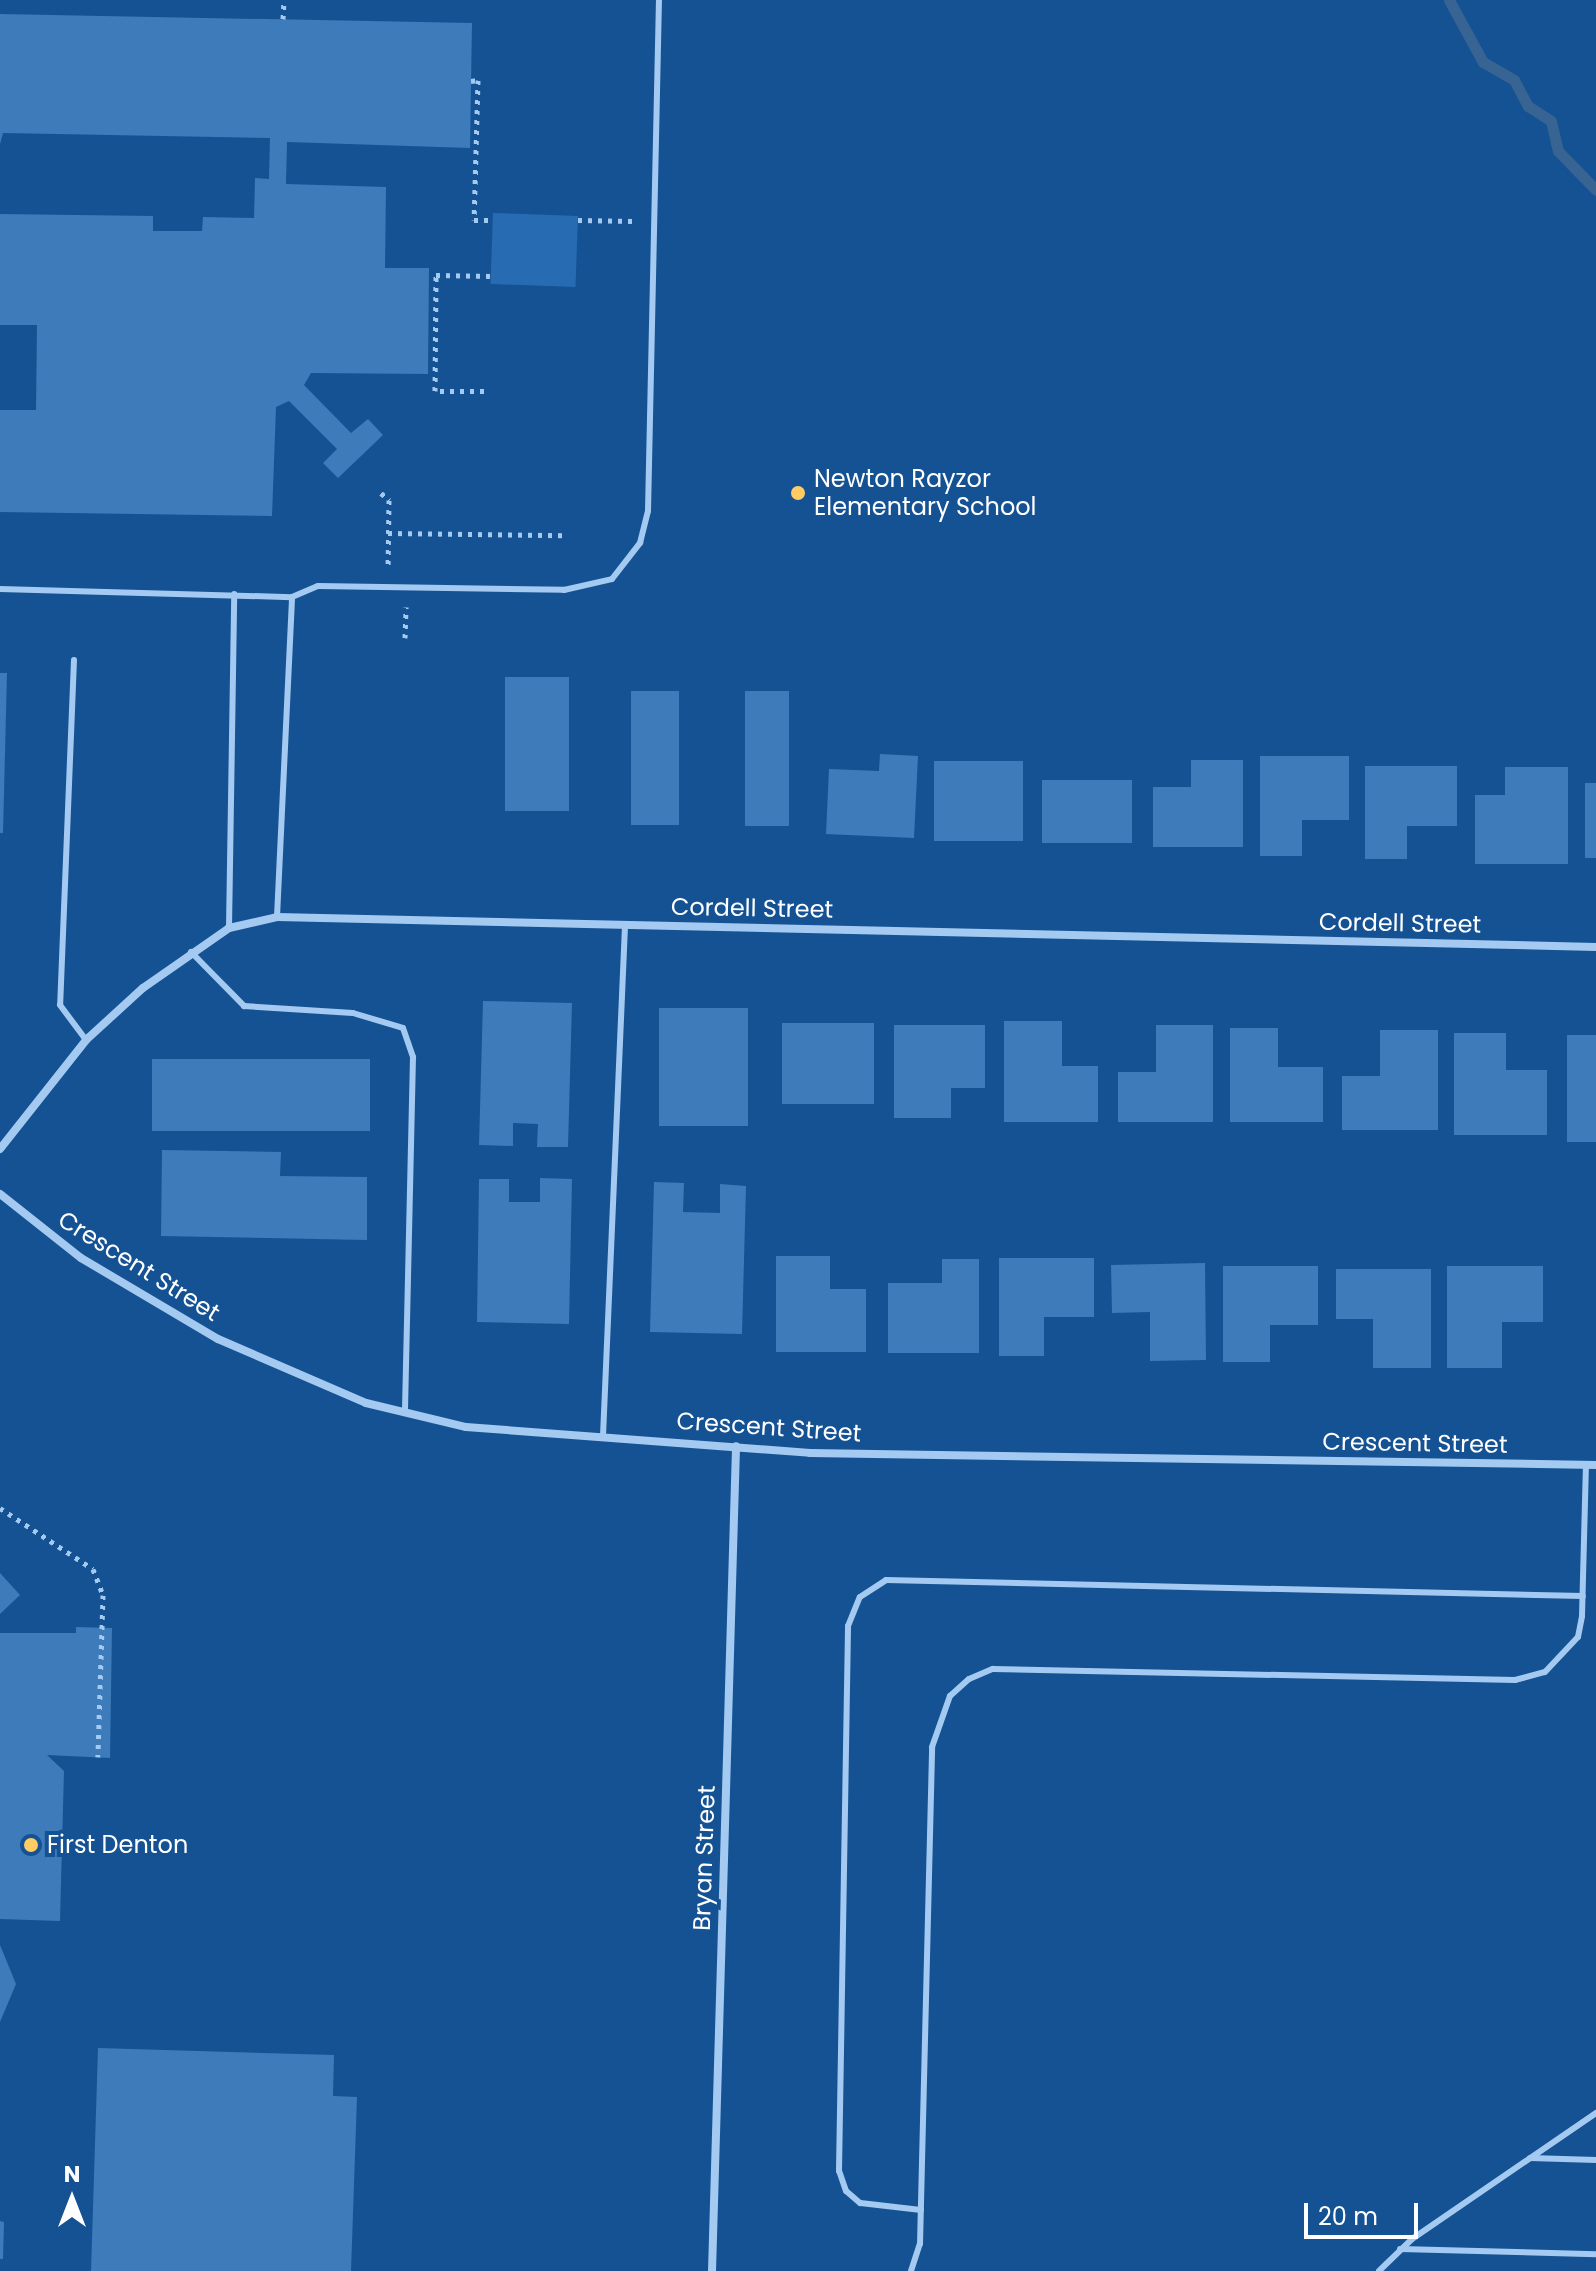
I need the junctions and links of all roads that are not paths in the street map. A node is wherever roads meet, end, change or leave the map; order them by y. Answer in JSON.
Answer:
{"nodes":[{"id":1,"x":659,"y":0,"type":"edge"},
{"id":2,"x":0,"y":589,"type":"edge"},
{"id":3,"x":234,"y":594,"type":"junction"},
{"id":4,"x":292,"y":597,"type":"junction"},
{"id":5,"x":74,"y":660,"type":"dead end"},
{"id":6,"x":277,"y":917,"type":"junction"},
{"id":7,"x":625,"y":925,"type":"junction"},
{"id":8,"x":229,"y":928,"type":"junction"},
{"id":9,"x":1596,"y":947,"type":"edge"},
{"id":10,"x":191,"y":952,"type":"junction"},
{"id":11,"x":86,"y":1040,"type":"junction"},
{"id":12,"x":0,"y":1149,"type":"edge"},
{"id":13,"x":0,"y":1194,"type":"edge"},
{"id":14,"x":405,"y":1412,"type":"junction"},
{"id":15,"x":603,"y":1436,"type":"junction"},
{"id":16,"x":736,"y":1446,"type":"junction"},
{"id":17,"x":1591,"y":1465,"type":"edge"},
{"id":18,"x":1583,"y":1596,"type":"junction"},
{"id":19,"x":1596,"y":2113,"type":"edge"},
{"id":20,"x":1530,"y":2158,"type":"junction"},
{"id":21,"x":1596,"y":2160,"type":"edge"},
{"id":22,"x":921,"y":2210,"type":"junction"},
{"id":23,"x":1400,"y":2249,"type":"junction"},
{"id":24,"x":1596,"y":2254,"type":"edge"},
{"id":25,"x":712,"y":2271,"type":"edge"},
{"id":26,"x":911,"y":2271,"type":"edge"},
{"id":27,"x":1379,"y":2271,"type":"edge"}],
"edges":[{"from":1,"to":4,"type":"lane"},
{"from":2,"to":3,"type":"lane"},
{"from":3,"to":4,"type":"lane"},
{"from":3,"to":8,"type":"lane"},
{"from":4,"to":6,"type":"lane"},
{"from":5,"to":11,"type":"lane"},
{"from":6,"to":7,"type":"street","name":"Cordell Street"},
{"from":6,"to":8,"type":"street","name":"Cordell Street"},
{"from":7,"to":9,"type":"street","name":"Cordell Street"},
{"from":7,"to":15,"type":"lane"},
{"from":8,"to":10,"type":"street","name":"Cordell Street"},
{"from":10,"to":11,"type":"street","name":"Cordell Street"},
{"from":10,"to":14,"type":"lane"},
{"from":11,"to":12,"type":"street","name":"Cordell Street"},
{"from":13,"to":14,"type":"street","name":"Crescent Street"},
{"from":14,"to":15,"type":"street","name":"Crescent Street"},
{"from":15,"to":16,"type":"street","name":"Crescent Street"},
{"from":16,"to":17,"type":"street","name":"Crescent Street"},
{"from":16,"to":25,"type":"street","name":"Bryan Street"},
{"from":17,"to":18,"type":"lane"},
{"from":18,"to":22,"type":"lane"},
{"from":18,"to":22,"type":"lane"},
{"from":19,"to":20,"type":"lane"},
{"from":20,"to":21,"type":"lane"},
{"from":20,"to":23,"type":"lane"},
{"from":22,"to":26,"type":"lane"},
{"from":23,"to":24,"type":"lane"},
{"from":23,"to":27,"type":"lane"}]}
